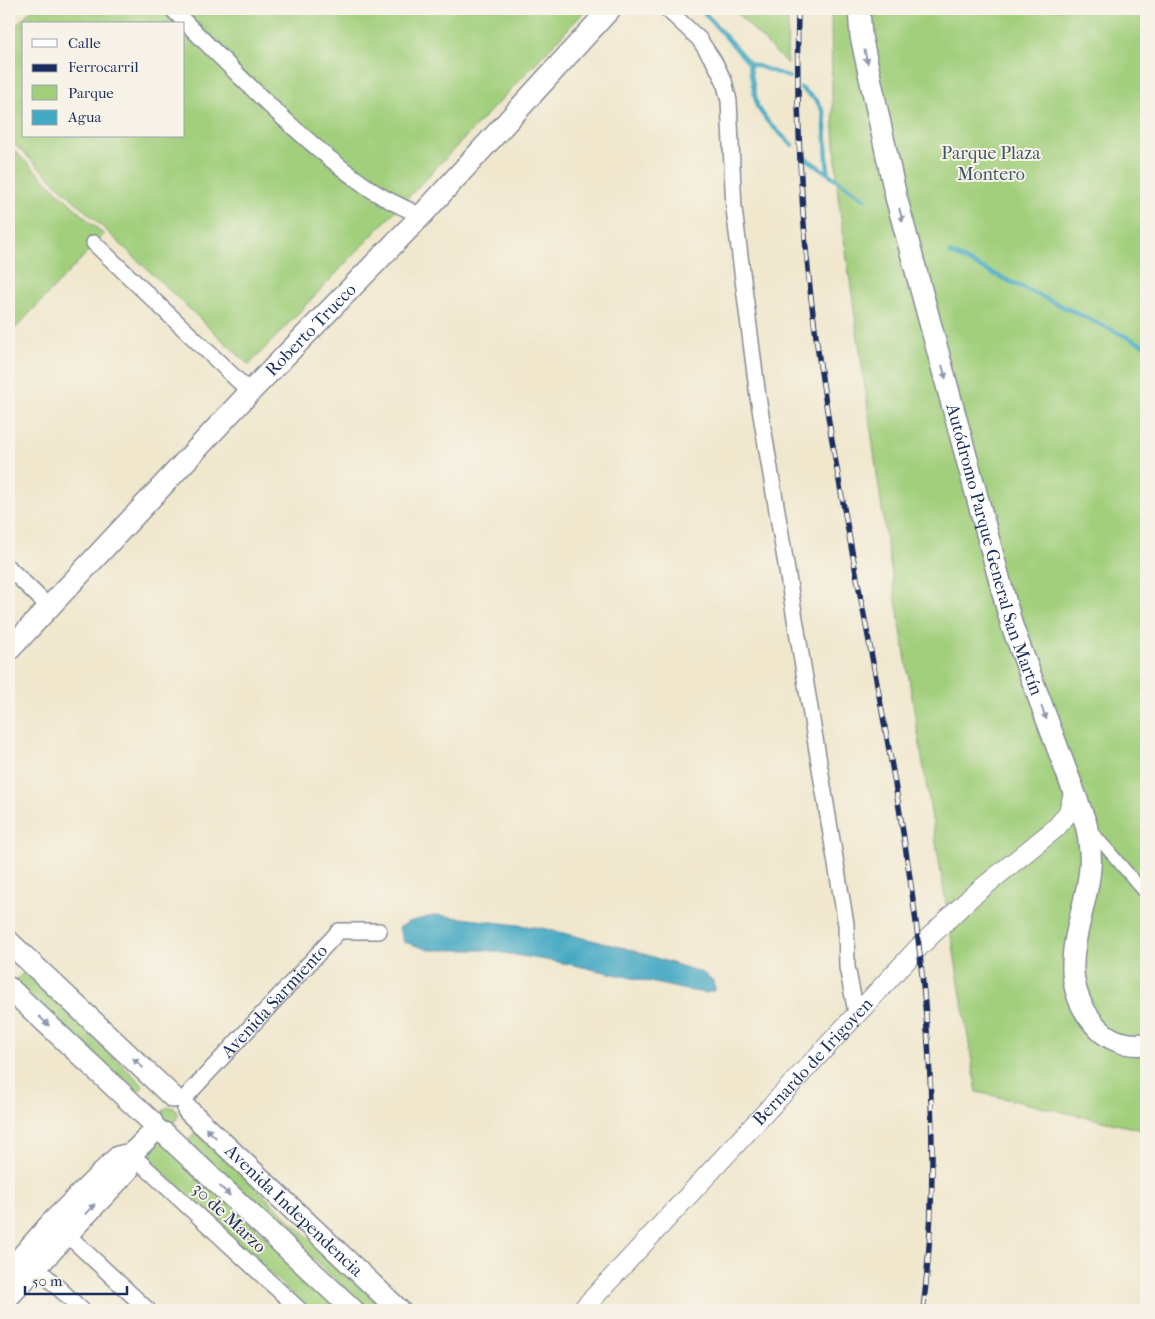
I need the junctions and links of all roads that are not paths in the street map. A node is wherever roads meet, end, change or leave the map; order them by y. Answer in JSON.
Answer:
{"nodes":[{"id":1,"x":172,"y":9,"type":"edge"},
{"id":2,"x":610,"y":9,"type":"edge"},
{"id":3,"x":667,"y":9,"type":"edge"},
{"id":4,"x":859,"y":9,"type":"edge"},
{"id":5,"x":421,"y":216,"type":"junction"},
{"id":6,"x":94,"y":244,"type":"dead end"},
{"id":7,"x":250,"y":392,"type":"junction"},
{"id":8,"x":9,"y":568,"type":"edge"},
{"id":9,"x":49,"y":607,"type":"junction"},
{"id":10,"x":9,"y":650,"type":"edge"},
{"id":11,"x":1074,"y":792,"type":"junction"},
{"id":12,"x":1086,"y":824,"type":"junction"},
{"id":13,"x":1056,"y":828,"type":"junction"},
{"id":14,"x":1146,"y":894,"type":"edge"},
{"id":15,"x":379,"y":931,"type":"dead end"},
{"id":16,"x":12,"y":952,"type":"edge"},
{"id":17,"x":9,"y":988,"type":"edge"},
{"id":18,"x":856,"y":1012,"type":"junction"},
{"id":19,"x":1146,"y":1044,"type":"edge"},
{"id":20,"x":181,"y":1103,"type":"junction"},
{"id":21,"x":158,"y":1128,"type":"junction"},
{"id":22,"x":131,"y":1154,"type":"junction"},
{"id":23,"x":60,"y":1228,"type":"junction"},
{"id":24,"x":30,"y":1260,"type":"junction"},
{"id":25,"x":9,"y":1271,"type":"edge"},
{"id":26,"x":9,"y":1296,"type":"edge"},
{"id":27,"x":293,"y":1308,"type":"edge"},
{"id":28,"x":82,"y":1310,"type":"edge"},
{"id":29,"x":148,"y":1310,"type":"edge"},
{"id":30,"x":353,"y":1310,"type":"edge"},
{"id":31,"x":399,"y":1310,"type":"edge"},
{"id":32,"x":582,"y":1310,"type":"edge"}],
"edges":[{"from":1,"to":5,"type":"street"},
{"from":2,"to":5,"type":"main road","name":"Roberto Trucco"},
{"from":3,"to":18,"type":"street"},
{"from":4,"to":11,"type":"main road","name":"Autódromo Parque General San Martín","one_way":true},
{"from":5,"to":7,"type":"main road","name":"Roberto Trucco"},
{"from":6,"to":7,"type":"street"},
{"from":7,"to":9,"type":"main road","name":"Roberto Trucco"},
{"from":8,"to":9,"type":"street"},
{"from":9,"to":10,"type":"main road","name":"Roberto Trucco"},
{"from":11,"to":12,"type":"main road","name":"Autódromo Parque General San Martín"},
{"from":11,"to":13,"type":"street","name":"Bernardo de Irigoyen"},
{"from":12,"to":13,"type":"street","name":"Bernardo de Irigoyen"},
{"from":12,"to":14,"type":"street"},
{"from":12,"to":19,"type":"main road","name":"Autódromo Parque General San Martín"},
{"from":13,"to":18,"type":"street","name":"Bernardo de Irigoyen"},
{"from":15,"to":20,"type":"street","name":"Avenida Sarmiento"},
{"from":20,"to":16,"type":"main road","name":"Avenida Independencia","one_way":true},
{"from":17,"to":21,"type":"main road","name":"Avenida Independencia","one_way":true},
{"from":18,"to":32,"type":"street","name":"Bernardo de Irigoyen"},
{"from":20,"to":21,"type":"main road"},
{"from":20,"to":21,"type":"main road"},
{"from":31,"to":20,"type":"main road","name":"Avenida Independencia","one_way":true},
{"from":21,"to":22,"type":"main road"},
{"from":21,"to":30,"type":"main road","name":"Avenida Independencia","one_way":true},
{"from":22,"to":23,"type":"main road"},
{"from":22,"to":27,"type":"street","name":"30 de Marzo"},
{"from":23,"to":24,"type":"main road"},
{"from":23,"to":29,"type":"street"},
{"from":24,"to":25,"type":"main road"},
{"from":24,"to":26,"type":"main road"},
{"from":24,"to":28,"type":"street"}]}
